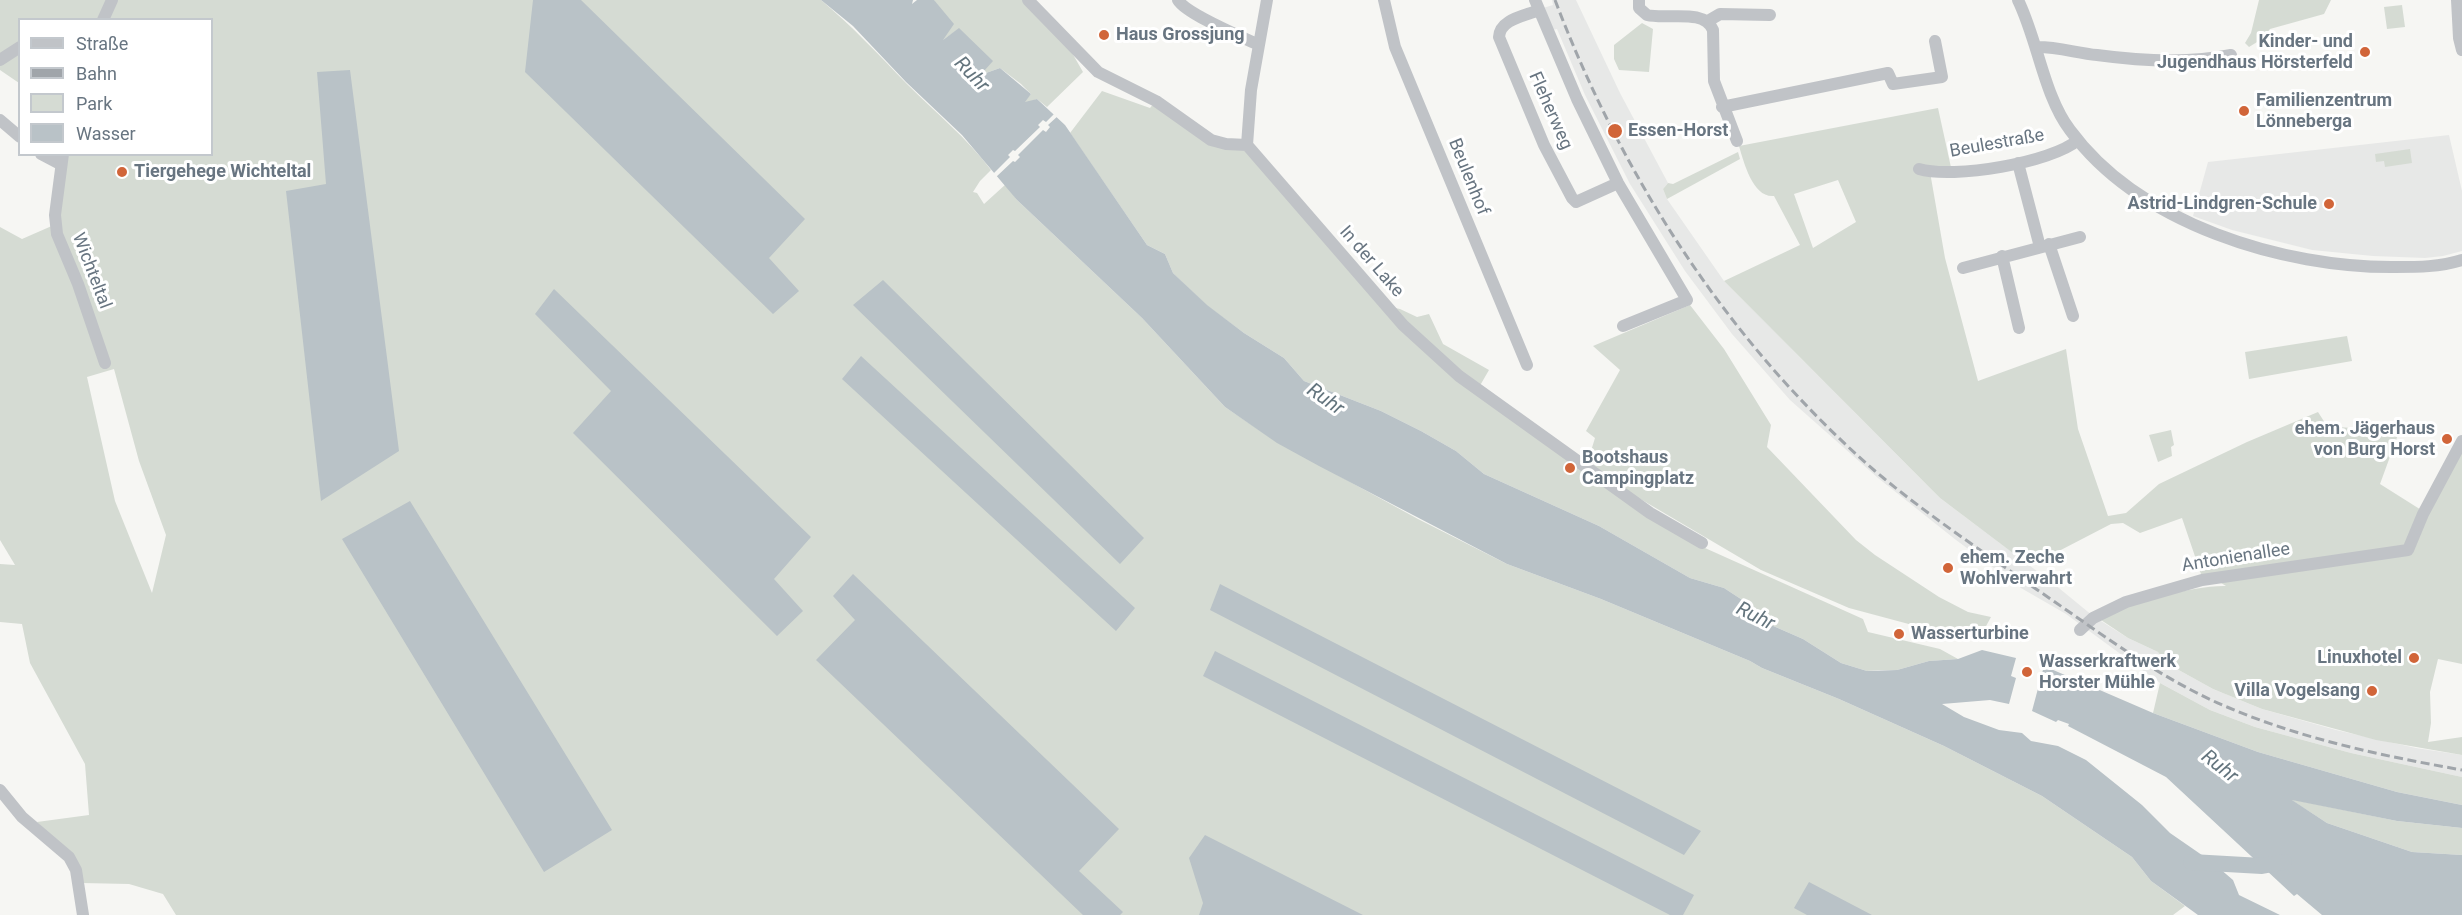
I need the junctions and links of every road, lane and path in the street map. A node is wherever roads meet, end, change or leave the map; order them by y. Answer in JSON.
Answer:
{"nodes":[{"id":1,"x":112,"y":0,"type":"edge"},
{"id":2,"x":1028,"y":0,"type":"edge"},
{"id":3,"x":1178,"y":0,"type":"edge"},
{"id":4,"x":1267,"y":0,"type":"edge"},
{"id":5,"x":1384,"y":0,"type":"edge"},
{"id":6,"x":1639,"y":0,"type":"edge"},
{"id":7,"x":2018,"y":0,"type":"edge"},
{"id":8,"x":2457,"y":0,"type":"edge"},
{"id":9,"x":1537,"y":5,"type":"edge"},
{"id":10,"x":1770,"y":15,"type":"dead end"},
{"id":11,"x":105,"y":18,"type":"edge"},
{"id":12,"x":1708,"y":21,"type":"junction"},
{"id":13,"x":1935,"y":41,"type":"dead end"},
{"id":14,"x":1259,"y":45,"type":"junction"},
{"id":15,"x":18,"y":48,"type":"edge"},
{"id":16,"x":2038,"y":48,"type":"junction"},
{"id":17,"x":2462,"y":50,"type":"edge"},
{"id":18,"x":2231,"y":56,"type":"dead end"},
{"id":19,"x":0,"y":60,"type":"edge"},
{"id":20,"x":1722,"y":107,"type":"junction"},
{"id":21,"x":0,"y":120,"type":"edge"},
{"id":22,"x":18,"y":135,"type":"edge"},
{"id":23,"x":2078,"y":140,"type":"junction"},
{"id":24,"x":1737,"y":141,"type":"dead end"},
{"id":25,"x":1243,"y":144,"type":"junction"},
{"id":26,"x":61,"y":159,"type":"edge"},
{"id":27,"x":2018,"y":163,"type":"junction"},
{"id":28,"x":1918,"y":169,"type":"dead end"},
{"id":29,"x":1618,"y":183,"type":"junction"},
{"id":30,"x":2080,"y":237,"type":"dead end"},
{"id":31,"x":2045,"y":245,"type":"junction"},
{"id":32,"x":2002,"y":256,"type":"junction"},
{"id":33,"x":2462,"y":260,"type":"edge"},
{"id":34,"x":1963,"y":268,"type":"dead end"},
{"id":35,"x":2073,"y":316,"type":"dead end"},
{"id":36,"x":1623,"y":326,"type":"dead end"},
{"id":37,"x":2019,"y":328,"type":"dead end"},
{"id":38,"x":105,"y":363,"type":"dead end"},
{"id":39,"x":1527,"y":365,"type":"dead end"},
{"id":40,"x":2462,"y":441,"type":"edge"},
{"id":41,"x":1702,"y":543,"type":"dead end"},
{"id":42,"x":2080,"y":630,"type":"dead end"},
{"id":43,"x":0,"y":790,"type":"edge"},
{"id":44,"x":83,"y":915,"type":"edge"}],
"edges":[{"from":1,"to":11,"type":"street"},
{"from":2,"to":25,"type":"street"},
{"from":3,"to":14,"type":"street"},
{"from":4,"to":14,"type":"street"},
{"from":5,"to":39,"type":"street","name":"Beulenhof"},
{"from":6,"to":12,"type":"street"},
{"from":7,"to":16,"type":"street"},
{"from":8,"to":17,"type":"street"},
{"from":9,"to":29,"type":"street","name":"Fleherweg"},
{"from":9,"to":29,"type":"street","name":"Fleherweg"},
{"from":10,"to":12,"type":"street"},
{"from":12,"to":20,"type":"street"},
{"from":13,"to":20,"type":"street"},
{"from":14,"to":25,"type":"street"},
{"from":15,"to":19,"type":"street"},
{"from":16,"to":18,"type":"street"},
{"from":16,"to":23,"type":"street"},
{"from":20,"to":24,"type":"street"},
{"from":21,"to":22,"type":"street"},
{"from":23,"to":27,"type":"street","name":"Beulestraße"},
{"from":23,"to":33,"type":"street"},
{"from":25,"to":41,"type":"street","name":"In der Lake"},
{"from":26,"to":38,"type":"street","name":"Wichteltal"},
{"from":27,"to":28,"type":"street","name":"Beulestraße"},
{"from":27,"to":31,"type":"street"},
{"from":29,"to":36,"type":"street","name":"Fleherweg"},
{"from":30,"to":31,"type":"street"},
{"from":31,"to":32,"type":"street"},
{"from":31,"to":35,"type":"street"},
{"from":32,"to":34,"type":"street"},
{"from":32,"to":37,"type":"street"},
{"from":40,"to":42,"type":"street","name":"Antonienallee"},
{"from":43,"to":44,"type":"street"}]}
